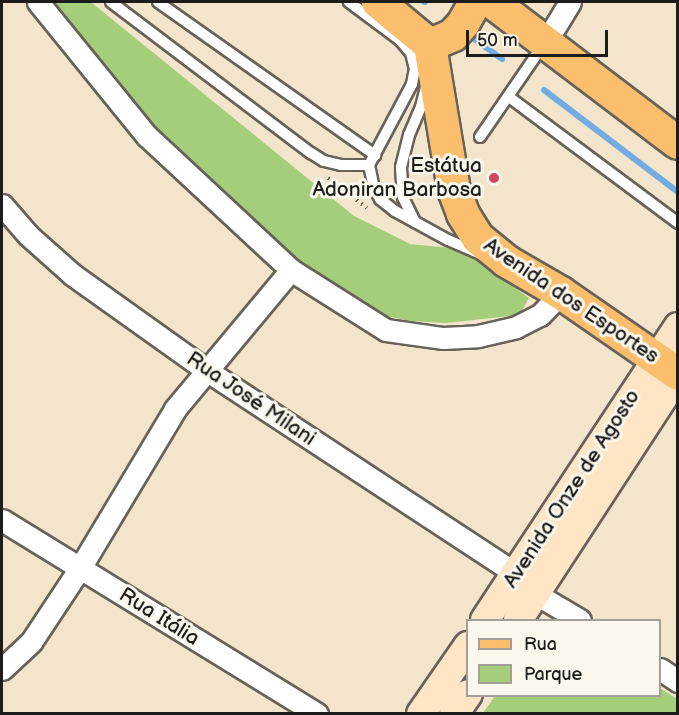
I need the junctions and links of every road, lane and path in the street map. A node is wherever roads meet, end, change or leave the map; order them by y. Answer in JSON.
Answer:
{"nodes":[{"id":1,"x":38,"y":2,"type":"edge"},
{"id":2,"x":111,"y":2,"type":"edge"},
{"id":3,"x":158,"y":2,"type":"edge"},
{"id":4,"x":349,"y":2,"type":"edge"},
{"id":5,"x":378,"y":2,"type":"edge"},
{"id":6,"x":475,"y":2,"type":"edge"},
{"id":7,"x":492,"y":2,"type":"edge"},
{"id":8,"x":570,"y":2,"type":"edge"},
{"id":9,"x":545,"y":43,"type":"junction"},
{"id":10,"x":432,"y":50,"type":"junction"},
{"id":11,"x":509,"y":97,"type":"junction"},
{"id":12,"x":480,"y":137,"type":"dead end"},
{"id":13,"x":678,"y":143,"type":"edge"},
{"id":14,"x":372,"y":160,"type":"junction"},
{"id":15,"x":2,"y":205,"type":"edge"},
{"id":16,"x":415,"y":222,"type":"junction"},
{"id":17,"x":678,"y":223,"type":"edge"},
{"id":18,"x":506,"y":261,"type":"junction"},
{"id":19,"x":291,"y":270,"type":"junction"},
{"id":20,"x":561,"y":293,"type":"junction"},
{"id":21,"x":678,"y":327,"type":"edge"},
{"id":22,"x":671,"y":369,"type":"edge"},
{"id":23,"x":206,"y":370,"type":"junction"},
{"id":24,"x":2,"y":520,"type":"edge"},
{"id":25,"x":80,"y":568,"type":"junction"},
{"id":26,"x":516,"y":574,"type":"junction"},
{"id":27,"x":536,"y":594,"type":"junction"},
{"id":28,"x":486,"y":619,"type":"edge"},
{"id":29,"x":519,"y":619,"type":"edge"},
{"id":30,"x":577,"y":619,"type":"edge"},
{"id":31,"x":466,"y":649,"type":"edge"},
{"id":32,"x":2,"y":669,"type":"edge"},
{"id":33,"x":661,"y":670,"type":"edge"},
{"id":34,"x":678,"y":681,"type":"edge"},
{"id":35,"x":466,"y":697,"type":"edge"},
{"id":36,"x":317,"y":714,"type":"edge"},
{"id":37,"x":421,"y":714,"type":"edge"},
{"id":38,"x":454,"y":714,"type":"edge"}],
"edges":[{"from":1,"to":19,"type":"street"},
{"from":2,"to":14,"type":"lane"},
{"from":3,"to":14,"type":"lane"},
{"from":4,"to":14,"type":"lane"},
{"from":5,"to":10,"type":"main road"},
{"from":6,"to":10,"type":"main road"},
{"from":7,"to":9,"type":"main road"},
{"from":8,"to":9,"type":"street"},
{"from":9,"to":11,"type":"lane"},
{"from":9,"to":13,"type":"main road"},
{"from":10,"to":16,"type":"lane"},
{"from":10,"to":18,"type":"main road","name":"Avenida dos Esportes"},
{"from":11,"to":12,"type":"lane"},
{"from":11,"to":17,"type":"lane"},
{"from":14,"to":16,"type":"lane"},
{"from":15,"to":23,"type":"street","name":"Rua José Milani"},
{"from":16,"to":18,"type":"lane"},
{"from":18,"to":20,"type":"main road","name":"Avenida dos Esportes"},
{"from":19,"to":20,"type":"street"},
{"from":19,"to":23,"type":"street"},
{"from":20,"to":22,"type":"main road","name":"Avenida dos Esportes"},
{"from":21,"to":22,"type":"main road","name":"Avenida Onze de Agosto"},
{"from":22,"to":26,"type":"main road","name":"Avenida Onze de Agosto"},
{"from":22,"to":27,"type":"main road","name":"Avenida Onze de Agosto"},
{"from":23,"to":25,"type":"street"},
{"from":23,"to":26,"type":"street","name":"Rua José Milani"},
{"from":24,"to":25,"type":"street","name":"Rua Itália"},
{"from":25,"to":32,"type":"street"},
{"from":25,"to":36,"type":"street","name":"Rua Itália"},
{"from":26,"to":28,"type":"main road","name":"Avenida Onze de Agosto"},
{"from":27,"to":29,"type":"main road","name":"Avenida Onze de Agosto"},
{"from":27,"to":30,"type":"street"},
{"from":31,"to":37,"type":"main road"},
{"from":33,"to":34,"type":"street"},
{"from":35,"to":38,"type":"main road"}]}
